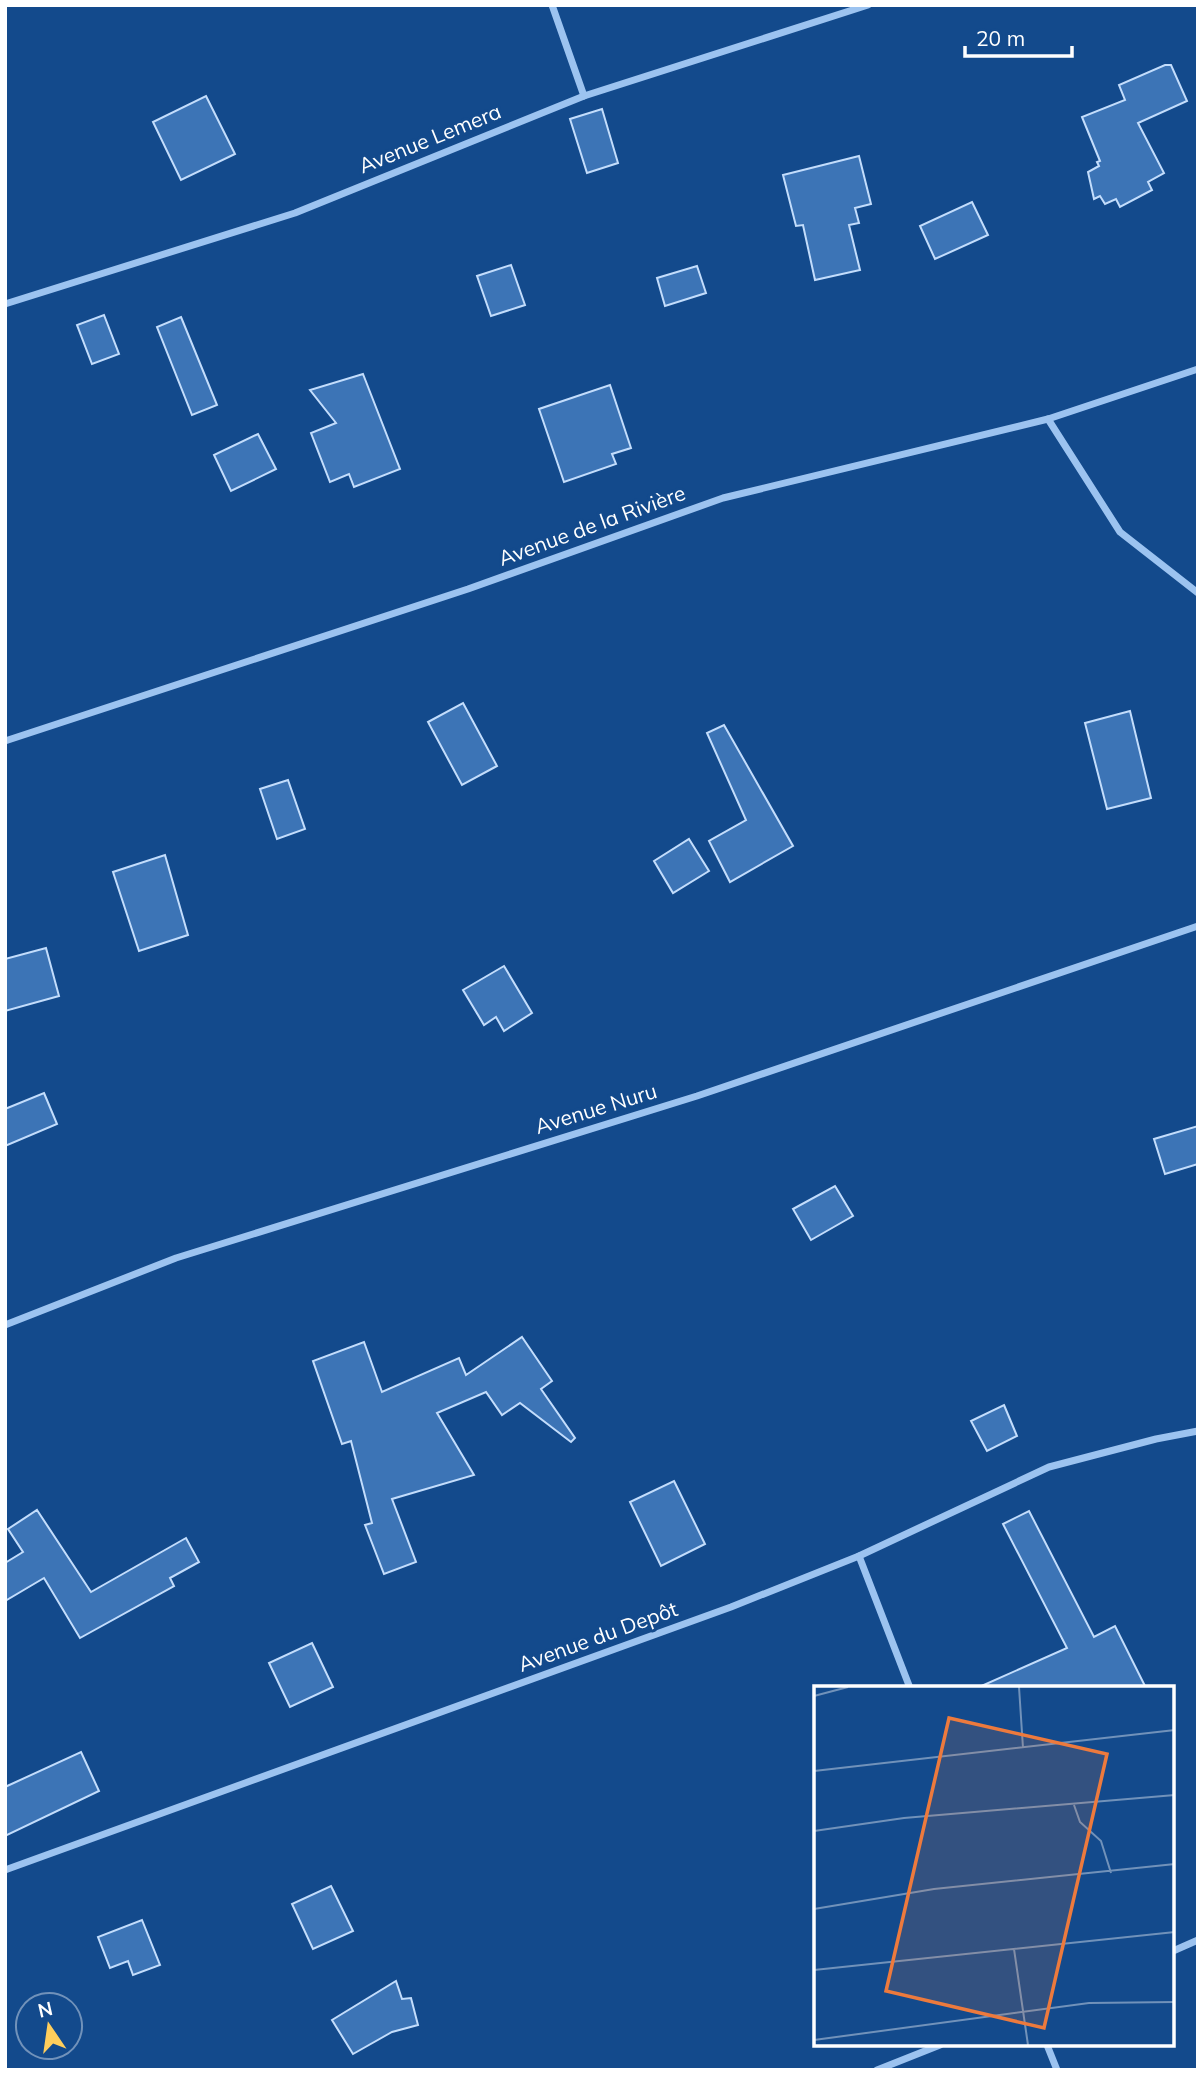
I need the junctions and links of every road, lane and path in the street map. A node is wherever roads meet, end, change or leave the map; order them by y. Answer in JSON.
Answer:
{"nodes":[{"id":1,"x":552,"y":5,"type":"edge"},
{"id":2,"x":868,"y":5,"type":"edge"},
{"id":3,"x":584,"y":96,"type":"junction"},
{"id":4,"x":5,"y":304,"type":"edge"},
{"id":5,"x":1198,"y":369,"type":"edge"},
{"id":6,"x":1048,"y":419,"type":"junction"},
{"id":7,"x":1198,"y":593,"type":"edge"},
{"id":8,"x":5,"y":741,"type":"edge"},
{"id":9,"x":1198,"y":926,"type":"edge"},
{"id":10,"x":5,"y":1325,"type":"edge"},
{"id":11,"x":1198,"y":1431,"type":"edge"},
{"id":12,"x":859,"y":1556,"type":"junction"},
{"id":13,"x":909,"y":1686,"type":"edge"},
{"id":14,"x":5,"y":1870,"type":"edge"},
{"id":15,"x":1198,"y":1940,"type":"edge"},
{"id":16,"x":1175,"y":1950,"type":"edge"},
{"id":17,"x":935,"y":2047,"type":"edge"},
{"id":18,"x":1048,"y":2047,"type":"edge"},
{"id":19,"x":877,"y":2070,"type":"edge"},
{"id":20,"x":1057,"y":2070,"type":"edge"}],
"edges":[{"from":1,"to":3,"type":"street"},
{"from":2,"to":3,"type":"street","name":"Avenue Lemera"},
{"from":3,"to":4,"type":"street","name":"Avenue Lemera"},
{"from":5,"to":6,"type":"street","name":"Avenue de la Rivière"},
{"from":6,"to":7,"type":"street"},
{"from":6,"to":8,"type":"street","name":"Avenue de la Rivière"},
{"from":9,"to":10,"type":"street","name":"Avenue Nuru"},
{"from":11,"to":12,"type":"street","name":"Avenue du Depôt"},
{"from":12,"to":13,"type":"street"},
{"from":12,"to":14,"type":"street","name":"Avenue du Depôt"},
{"from":15,"to":16,"type":"street"},
{"from":17,"to":19,"type":"street"},
{"from":18,"to":20,"type":"street"}]}
